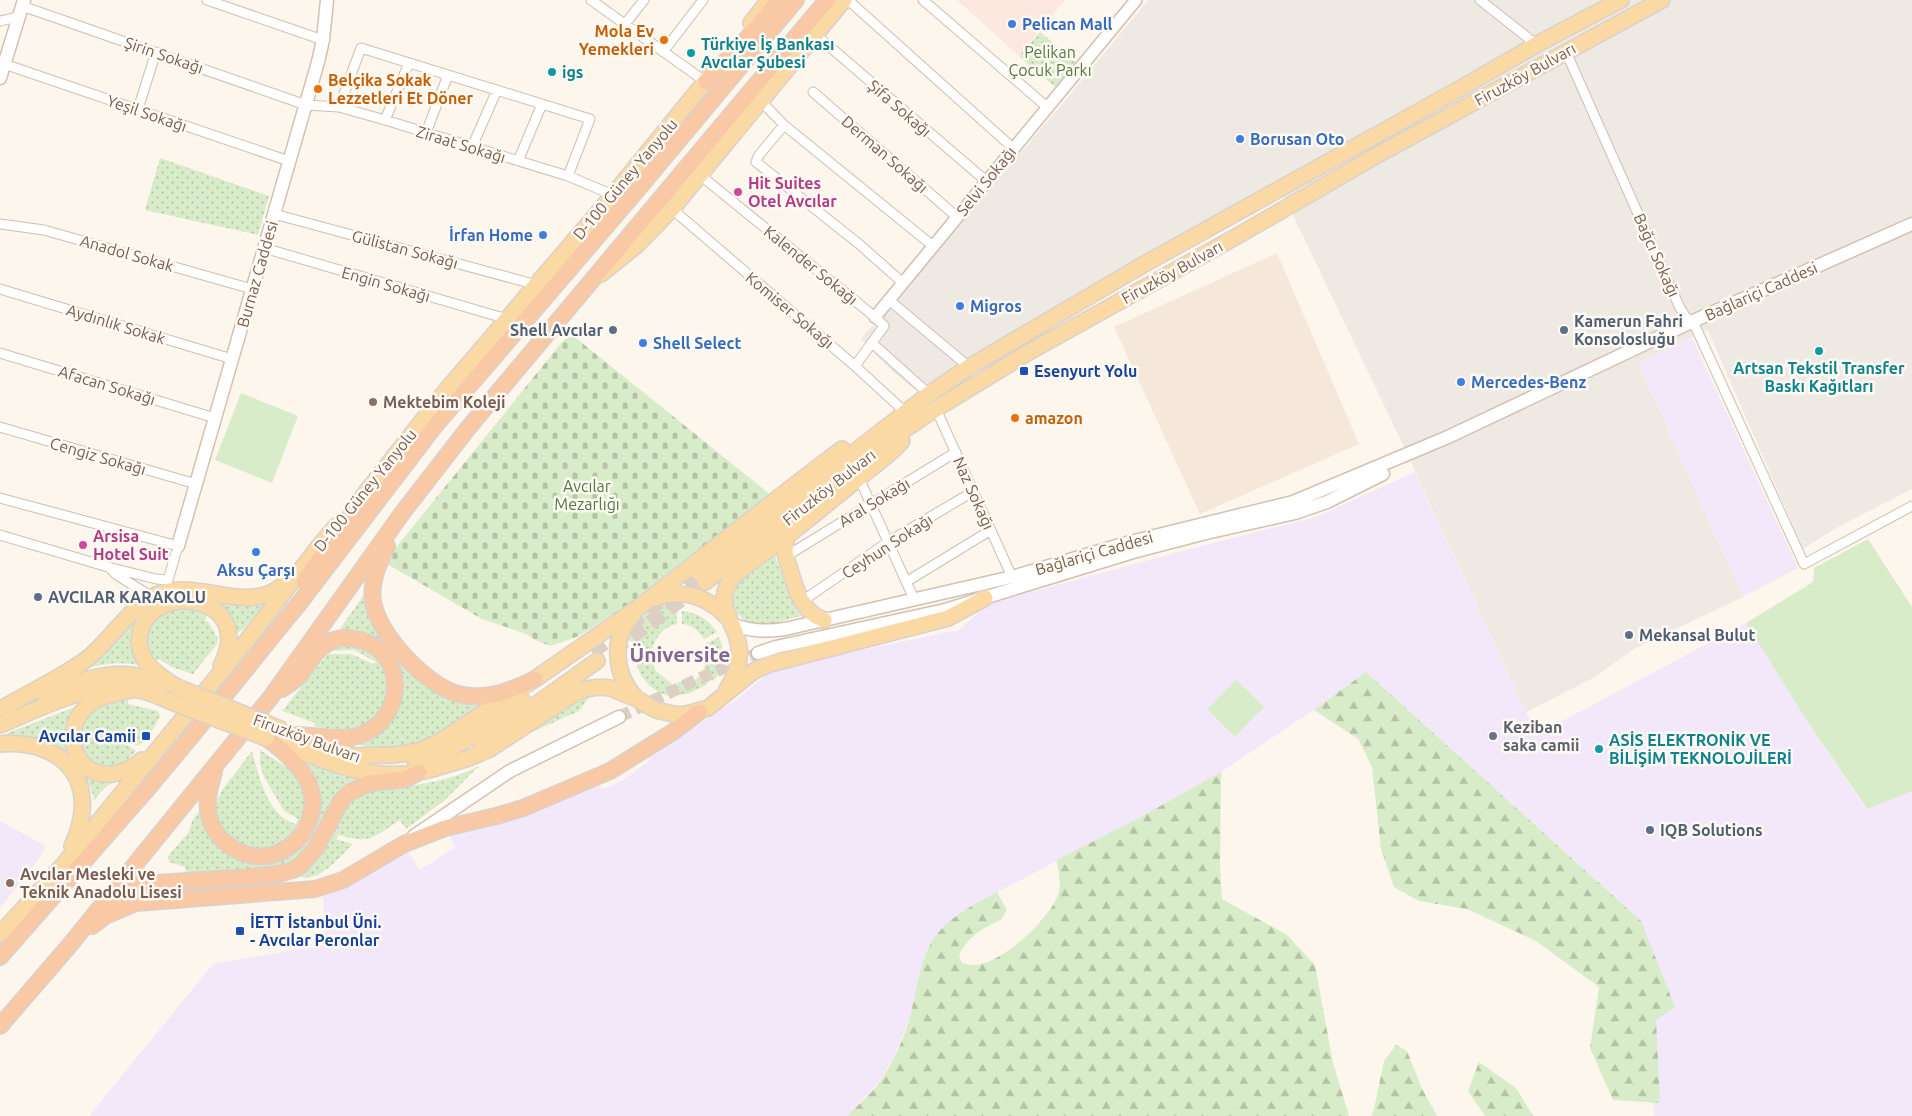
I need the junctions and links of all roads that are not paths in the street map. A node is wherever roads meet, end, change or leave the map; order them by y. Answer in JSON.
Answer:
{"nodes":[{"id":1,"x":207,"y":0,"type":"edge"},
{"id":2,"x":327,"y":0,"type":"edge"},
{"id":3,"x":591,"y":0,"type":"edge"},
{"id":4,"x":644,"y":0,"type":"edge"},
{"id":5,"x":703,"y":0,"type":"edge"},
{"id":6,"x":769,"y":0,"type":"edge"},
{"id":7,"x":779,"y":0,"type":"edge"},
{"id":8,"x":796,"y":0,"type":"edge"},
{"id":9,"x":827,"y":0,"type":"edge"},
{"id":10,"x":846,"y":0,"type":"edge"},
{"id":11,"x":923,"y":0,"type":"edge"},
{"id":12,"x":1136,"y":0,"type":"edge"},
{"id":13,"x":1480,"y":0,"type":"edge"},
{"id":14,"x":1621,"y":0,"type":"edge"},
{"id":15,"x":1626,"y":0,"type":"edge"},
{"id":16,"x":1662,"y":0,"type":"edge"},
{"id":17,"x":21,"y":8,"type":"edge"},
{"id":18,"x":0,"y":21,"type":"edge"},
{"id":19,"x":625,"y":24,"type":"junction"},
{"id":20,"x":815,"y":34,"type":"junction"},
{"id":21,"x":323,"y":40,"type":"junction"},
{"id":22,"x":1535,"y":46,"type":"junction"},
{"id":23,"x":156,"y":52,"type":"junction"},
{"id":24,"x":663,"y":52,"type":"junction"},
{"id":25,"x":1566,"y":52,"type":"junction"},
{"id":26,"x":409,"y":63,"type":"junction"},
{"id":27,"x":2,"y":71,"type":"edge"},
{"id":28,"x":448,"y":75,"type":"junction"},
{"id":29,"x":706,"y":82,"type":"junction"},
{"id":30,"x":497,"y":90,"type":"junction"},
{"id":31,"x":813,"y":92,"type":"dead end"},
{"id":32,"x":761,"y":101,"type":"junction"},
{"id":33,"x":542,"y":104,"type":"junction"},
{"id":34,"x":306,"y":105,"type":"junction"},
{"id":35,"x":1047,"y":106,"type":"junction"},
{"id":36,"x":1467,"y":106,"type":"junction"},
{"id":37,"x":339,"y":107,"type":"junction"},
{"id":38,"x":138,"y":109,"type":"junction"},
{"id":39,"x":385,"y":120,"type":"junction"},
{"id":40,"x":784,"y":125,"type":"junction"},
{"id":41,"x":426,"y":133,"type":"junction"},
{"id":42,"x":472,"y":147,"type":"junction"},
{"id":43,"x":1013,"y":148,"type":"junction"},
{"id":44,"x":290,"y":161,"type":"junction"},
{"id":45,"x":518,"y":162,"type":"junction"},
{"id":46,"x":700,"y":175,"type":"junction"},
{"id":47,"x":568,"y":176,"type":"junction"},
{"id":48,"x":986,"y":181,"type":"junction"},
{"id":49,"x":613,"y":195,"type":"junction"},
{"id":50,"x":1263,"y":199,"type":"junction"},
{"id":51,"x":672,"y":209,"type":"junction"},
{"id":52,"x":274,"y":214,"type":"junction"},
{"id":53,"x":957,"y":217,"type":"junction"},
{"id":54,"x":0,"y":224,"type":"edge"},
{"id":55,"x":1912,"y":224,"type":"edge"},
{"id":56,"x":933,"y":246,"type":"junction"},
{"id":57,"x":1218,"y":247,"type":"junction"},
{"id":58,"x":264,"y":248,"type":"junction"},
{"id":59,"x":595,"y":278,"type":"junction"},
{"id":60,"x":537,"y":284,"type":"junction"},
{"id":61,"x":902,"y":284,"type":"junction"},
{"id":62,"x":0,"y":289,"type":"edge"},
{"id":63,"x":252,"y":290,"type":"junction"},
{"id":64,"x":889,"y":300,"type":"junction"},
{"id":65,"x":875,"y":317,"type":"junction"},
{"id":66,"x":507,"y":319,"type":"junction"},
{"id":67,"x":1691,"y":322,"type":"junction"},
{"id":68,"x":872,"y":343,"type":"junction"},
{"id":69,"x":0,"y":353,"type":"edge"},
{"id":70,"x":232,"y":359,"type":"junction"},
{"id":71,"x":856,"y":366,"type":"junction"},
{"id":72,"x":968,"y":367,"type":"junction"},
{"id":73,"x":929,"y":394,"type":"junction"},
{"id":74,"x":906,"y":412,"type":"junction"},
{"id":75,"x":931,"y":412,"type":"junction"},
{"id":76,"x":215,"y":418,"type":"junction"},
{"id":77,"x":0,"y":427,"type":"edge"},
{"id":78,"x":956,"y":452,"type":"junction"},
{"id":79,"x":859,"y":478,"type":"junction"},
{"id":80,"x":196,"y":484,"type":"junction"},
{"id":81,"x":368,"y":491,"type":"junction"},
{"id":82,"x":974,"y":491,"type":"junction"},
{"id":83,"x":0,"y":498,"type":"edge"},
{"id":84,"x":871,"y":504,"type":"junction"},
{"id":85,"x":1912,"y":506,"type":"edge"},
{"id":86,"x":403,"y":512,"type":"junction"},
{"id":87,"x":1235,"y":522,"type":"junction"},
{"id":88,"x":991,"y":530,"type":"junction"},
{"id":89,"x":0,"y":535,"type":"edge"},
{"id":90,"x":787,"y":536,"type":"junction"},
{"id":91,"x":888,"y":542,"type":"junction"},
{"id":92,"x":178,"y":546,"type":"junction"},
{"id":93,"x":793,"y":552,"type":"dead end"},
{"id":94,"x":108,"y":567,"type":"junction"},
{"id":95,"x":297,"y":575,"type":"junction"},
{"id":96,"x":1012,"y":577,"type":"junction"},
{"id":97,"x":906,"y":582,"type":"junction"},
{"id":98,"x":152,"y":597,"type":"junction"},
{"id":99,"x":985,"y":598,"type":"junction"},
{"id":100,"x":914,"y":599,"type":"junction"},
{"id":101,"x":802,"y":602,"type":"junction"},
{"id":102,"x":642,"y":605,"type":"junction"},
{"id":103,"x":824,"y":620,"type":"junction"},
{"id":104,"x":729,"y":621,"type":"junction"},
{"id":105,"x":758,"y":654,"type":"tunnel mouth"},
{"id":106,"x":254,"y":658,"type":"junction"},
{"id":107,"x":535,"y":680,"type":"junction"},
{"id":108,"x":212,"y":684,"type":"junction"},
{"id":109,"x":175,"y":686,"type":"junction"},
{"id":110,"x":134,"y":689,"type":"junction"},
{"id":111,"x":724,"y":695,"type":"junction"},
{"id":112,"x":271,"y":697,"type":"junction"},
{"id":113,"x":637,"y":699,"type":"junction"},
{"id":114,"x":2,"y":709,"type":"edge"},
{"id":115,"x":699,"y":712,"type":"junction"},
{"id":116,"x":619,"y":717,"type":"tunnel mouth"},
{"id":117,"x":0,"y":725,"type":"edge"},
{"id":118,"x":289,"y":733,"type":"junction"},
{"id":119,"x":266,"y":738,"type":"junction"},
{"id":120,"x":0,"y":744,"type":"edge"},
{"id":121,"x":158,"y":749,"type":"junction"},
{"id":122,"x":354,"y":756,"type":"junction"},
{"id":123,"x":215,"y":765,"type":"junction"},
{"id":124,"x":442,"y":766,"type":"junction"},
{"id":125,"x":419,"y":772,"type":"junction"},
{"id":126,"x":404,"y":844,"type":"junction"},
{"id":127,"x":64,"y":864,"type":"junction"},
{"id":128,"x":108,"y":898,"type":"junction"},
{"id":129,"x":0,"y":934,"type":"edge"},
{"id":130,"x":69,"y":946,"type":"junction"},
{"id":131,"x":0,"y":957,"type":"edge"},
{"id":132,"x":12,"y":1012,"type":"junction"},
{"id":133,"x":0,"y":1026,"type":"edge"},
{"id":134,"x":0,"y":1036,"type":"edge"}],
"edges":[{"from":1,"to":21,"type":"street"},
{"from":2,"to":21,"type":"main road","name":"Burnaz Caddesi"},
{"from":3,"to":19,"type":"street"},
{"from":4,"to":19,"type":"street"},
{"from":5,"to":24,"type":"street"},
{"from":6,"to":29,"type":"main road","name":"D-100 Güney Yanyolu"},
{"from":7,"to":29,"type":"highway"},
{"from":8,"to":106,"type":"highway"},
{"from":9,"to":59,"type":"highway"},
{"from":10,"to":20,"type":"main road"},
{"from":10,"to":43,"type":"street"},
{"from":11,"to":35,"type":"street"},
{"from":12,"to":35,"type":"street","name":"Selvi Sokağı"},
{"from":13,"to":22,"type":"street"},
{"from":14,"to":22,"type":"main road","name":"Firuzköy Bulvarı"},
{"from":15,"to":25,"type":"main road"},
{"from":16,"to":25,"type":"main road","name":"Firuzköy Bulvarı"},
{"from":17,"to":18,"type":"street"},
{"from":17,"to":23,"type":"street","name":"Şirin Sokağı"},
{"from":17,"to":27,"type":"main road"},
{"from":19,"to":24,"type":"street"},
{"from":20,"to":32,"type":"main road"},
{"from":20,"to":48,"type":"street","name":"Şifa Sokağı"},
{"from":21,"to":34,"type":"main road","name":"Burnaz Caddesi"},
{"from":22,"to":36,"type":"main road"},
{"from":22,"to":50,"type":"main road","name":"Firuzköy Bulvarı"},
{"from":23,"to":34,"type":"street","name":"Şirin Sokağı"},
{"from":23,"to":38,"type":"street"},
{"from":24,"to":29,"type":"street"},
{"from":25,"to":36,"type":"main road","name":"Firuzköy Bulvarı"},
{"from":25,"to":67,"type":"street","name":"Bağcı Sokağı"},
{"from":26,"to":28,"type":"street"},
{"from":26,"to":37,"type":"street"},
{"from":26,"to":39,"type":"street"},
{"from":27,"to":38,"type":"street","name":"Yeşil Sokağı"},
{"from":28,"to":30,"type":"street"},
{"from":28,"to":41,"type":"street"},
{"from":29,"to":49,"type":"main road","name":"D-100 Güney Yanyolu"},
{"from":30,"to":33,"type":"street"},
{"from":30,"to":42,"type":"street"},
{"from":31,"to":53,"type":"street","name":"Derman Sokağı"},
{"from":32,"to":40,"type":"street"},
{"from":32,"to":46,"type":"main road"},
{"from":33,"to":45,"type":"street"},
{"from":33,"to":47,"type":"street"},
{"from":34,"to":37,"type":"street","name":"Ziraat Sokağı"},
{"from":34,"to":44,"type":"main road","name":"Burnaz Caddesi"},
{"from":35,"to":43,"type":"street","name":"Selvi Sokağı"},
{"from":36,"to":57,"type":"main road","name":"Firuzköy Bulvarı"},
{"from":37,"to":39,"type":"street","name":"Ziraat Sokağı"},
{"from":38,"to":44,"type":"street","name":"Yeşil Sokağı"},
{"from":39,"to":41,"type":"street","name":"Ziraat Sokağı"},
{"from":40,"to":56,"type":"street"},
{"from":40,"to":61,"type":"street"},
{"from":41,"to":42,"type":"street","name":"Ziraat Sokağı"},
{"from":42,"to":45,"type":"street","name":"Ziraat Sokağı"},
{"from":43,"to":48,"type":"street","name":"Selvi Sokağı"},
{"from":44,"to":52,"type":"main road","name":"Burnaz Caddesi"},
{"from":45,"to":47,"type":"street","name":"Ziraat Sokağı"},
{"from":46,"to":51,"type":"main road"},
{"from":46,"to":65,"type":"street","name":"Kalender Sokağı"},
{"from":47,"to":49,"type":"street","name":"Ziraat Sokağı"},
{"from":48,"to":53,"type":"street","name":"Selvi Sokağı"},
{"from":49,"to":60,"type":"main road","name":"D-100 Güney Yanyolu"},
{"from":50,"to":57,"type":"main road"},
{"from":50,"to":72,"type":"main road","name":"Firuzköy Bulvarı"},
{"from":51,"to":59,"type":"main road"},
{"from":51,"to":71,"type":"street","name":"Komiser Sokağı"},
{"from":52,"to":58,"type":"main road","name":"Burnaz Caddesi"},
{"from":52,"to":60,"type":"street","name":"Gülistan Sokağı"},
{"from":53,"to":56,"type":"street","name":"Selvi Sokağı"},
{"from":54,"to":63,"type":"street","name":"Anadol Sokak"},
{"from":55,"to":67,"type":"main road","name":"Bağlariçi Caddesi"},
{"from":56,"to":61,"type":"street","name":"Selvi Sokağı"},
{"from":57,"to":75,"type":"main road","name":"Firuzköy Bulvarı"},
{"from":58,"to":63,"type":"main road","name":"Burnaz Caddesi"},
{"from":58,"to":66,"type":"street","name":"Engin Sokağı"},
{"from":59,"to":86,"type":"highway"},
{"from":60,"to":66,"type":"main road","name":"D-100 Güney Yanyolu"},
{"from":61,"to":64,"type":"street","name":"Selvi Sokağı"},
{"from":62,"to":70,"type":"street","name":"Aydınlık Sokak"},
{"from":63,"to":70,"type":"main road","name":"Burnaz Caddesi"},
{"from":64,"to":65,"type":"street","name":"Selvi Sokağı"},
{"from":64,"to":72,"type":"street"},
{"from":65,"to":68,"type":"street"},
{"from":66,"to":81,"type":"main road","name":"D-100 Güney Yanyolu"},
{"from":67,"to":85,"type":"street","name":"Bağcı Sokağı"},
{"from":67,"to":87,"type":"main road","name":"Bağlariçi Caddesi"},
{"from":68,"to":71,"type":"street"},
{"from":68,"to":73,"type":"street"},
{"from":69,"to":76,"type":"street","name":"Afacan Sokağı"},
{"from":70,"to":76,"type":"main road","name":"Burnaz Caddesi"},
{"from":71,"to":74,"type":"street","name":"Komiser Sokağı"},
{"from":72,"to":73,"type":"main road","name":"Firuzköy Bulvarı"},
{"from":73,"to":74,"type":"main road","name":"Firuzköy Bulvarı"},
{"from":74,"to":75,"type":"main road","name":"Firuzköy Bulvarı"},
{"from":74,"to":102,"type":"main road"},
{"from":75,"to":78,"type":"street","name":"Naz Sokağı"},
{"from":75,"to":79,"type":"main road"},
{"from":76,"to":80,"type":"main road","name":"Burnaz Caddesi"},
{"from":77,"to":80,"type":"street","name":"Cengiz Sokağı"},
{"from":78,"to":82,"type":"street","name":"Naz Sokağı"},
{"from":78,"to":84,"type":"street","name":"Aral Sokağı"},
{"from":79,"to":84,"type":"street"},
{"from":79,"to":90,"type":"main road"},
{"from":80,"to":92,"type":"main road","name":"Burnaz Caddesi"},
{"from":81,"to":95,"type":"main road","name":"D-100 Güney Yanyolu"},
{"from":81,"to":106,"type":"highway"},
{"from":82,"to":88,"type":"street","name":"Naz Sokağı"},
{"from":82,"to":91,"type":"street","name":"Ceyhun Sokağı"},
{"from":83,"to":92,"type":"street"},
{"from":84,"to":91,"type":"street"},
{"from":84,"to":93,"type":"street","name":"Aral Sokağı"},
{"from":86,"to":107,"type":"highway"},
{"from":86,"to":112,"type":"highway"},
{"from":87,"to":96,"type":"main road","name":"Bağlariçi Caddesi"},
{"from":87,"to":99,"type":"main road","name":"Bağlariçi Caddesi"},
{"from":88,"to":96,"type":"street","name":"Naz Sokağı"},
{"from":88,"to":97,"type":"street"},
{"from":89,"to":94,"type":"street"},
{"from":90,"to":101,"type":"main road"},
{"from":90,"to":104,"type":"main road"},
{"from":91,"to":97,"type":"street"},
{"from":91,"to":101,"type":"street","name":"Ceyhun Sokağı"},
{"from":92,"to":94,"type":"street"},
{"from":94,"to":98,"type":"street"},
{"from":95,"to":98,"type":"main road"},
{"from":95,"to":108,"type":"main road","name":"D-100 Güney Yanyolu"},
{"from":96,"to":100,"type":"main road","name":"Bağlariçi Caddesi"},
{"from":97,"to":100,"type":"street"},
{"from":98,"to":114,"type":"main road"},
{"from":99,"to":105,"type":"main road","name":"Bağlariçi Caddesi"},
{"from":99,"to":111,"type":"main road"},
{"from":100,"to":103,"type":"main road","name":"Bağlariçi Caddesi"},
{"from":101,"to":103,"type":"main road"},
{"from":102,"to":104,"type":"main road"},
{"from":102,"to":107,"type":"main road"},
{"from":102,"to":113,"type":"main road"},
{"from":103,"to":104,"type":"main road","name":"Bağlariçi Caddesi"},
{"from":104,"to":111,"type":"main road"},
{"from":106,"to":131,"type":"highway"},
{"from":107,"to":122,"type":"main road"},
{"from":108,"to":109,"type":"main road"},
{"from":108,"to":121,"type":"main road","name":"D-100 Güney Yanyolu"},
{"from":109,"to":114,"type":"main road","name":"Firuzköy Bulvarı"},
{"from":109,"to":118,"type":"main road","name":"Firuzköy Bulvarı","bridge":true},
{"from":110,"to":117,"type":"main road"},
{"from":110,"to":119,"type":"main road","name":"Firuzköy Bulvarı","bridge":true},
{"from":110,"to":121,"type":"main road"},
{"from":111,"to":115,"type":"main road"},
{"from":112,"to":118,"type":"highway"},
{"from":112,"to":123,"type":"highway"},
{"from":113,"to":115,"type":"main road"},
{"from":113,"to":124,"type":"main road"},
{"from":115,"to":126,"type":"highway"},
{"from":116,"to":126,"type":"main road"},
{"from":118,"to":122,"type":"main road","name":"Firuzköy Bulvarı"},
{"from":119,"to":123,"type":"highway"},
{"from":119,"to":125,"type":"main road","name":"Firuzköy Bulvarı"},
{"from":120,"to":127,"type":"main road"},
{"from":121,"to":127,"type":"main road","name":"D-100 Güney Yanyolu"},
{"from":122,"to":124,"type":"main road","name":"Firuzköy Bulvarı"},
{"from":123,"to":128,"type":"highway"},
{"from":124,"to":125,"type":"main road","name":"Firuzköy Bulvarı"},
{"from":125,"to":128,"type":"highway"},
{"from":126,"to":130,"type":"highway"},
{"from":127,"to":129,"type":"main road","name":"D-100 Güney Yanyolu"},
{"from":128,"to":130,"type":"highway"},
{"from":130,"to":132,"type":"highway"},
{"from":132,"to":133,"type":"highway"},
{"from":132,"to":134,"type":"main road"}]}
